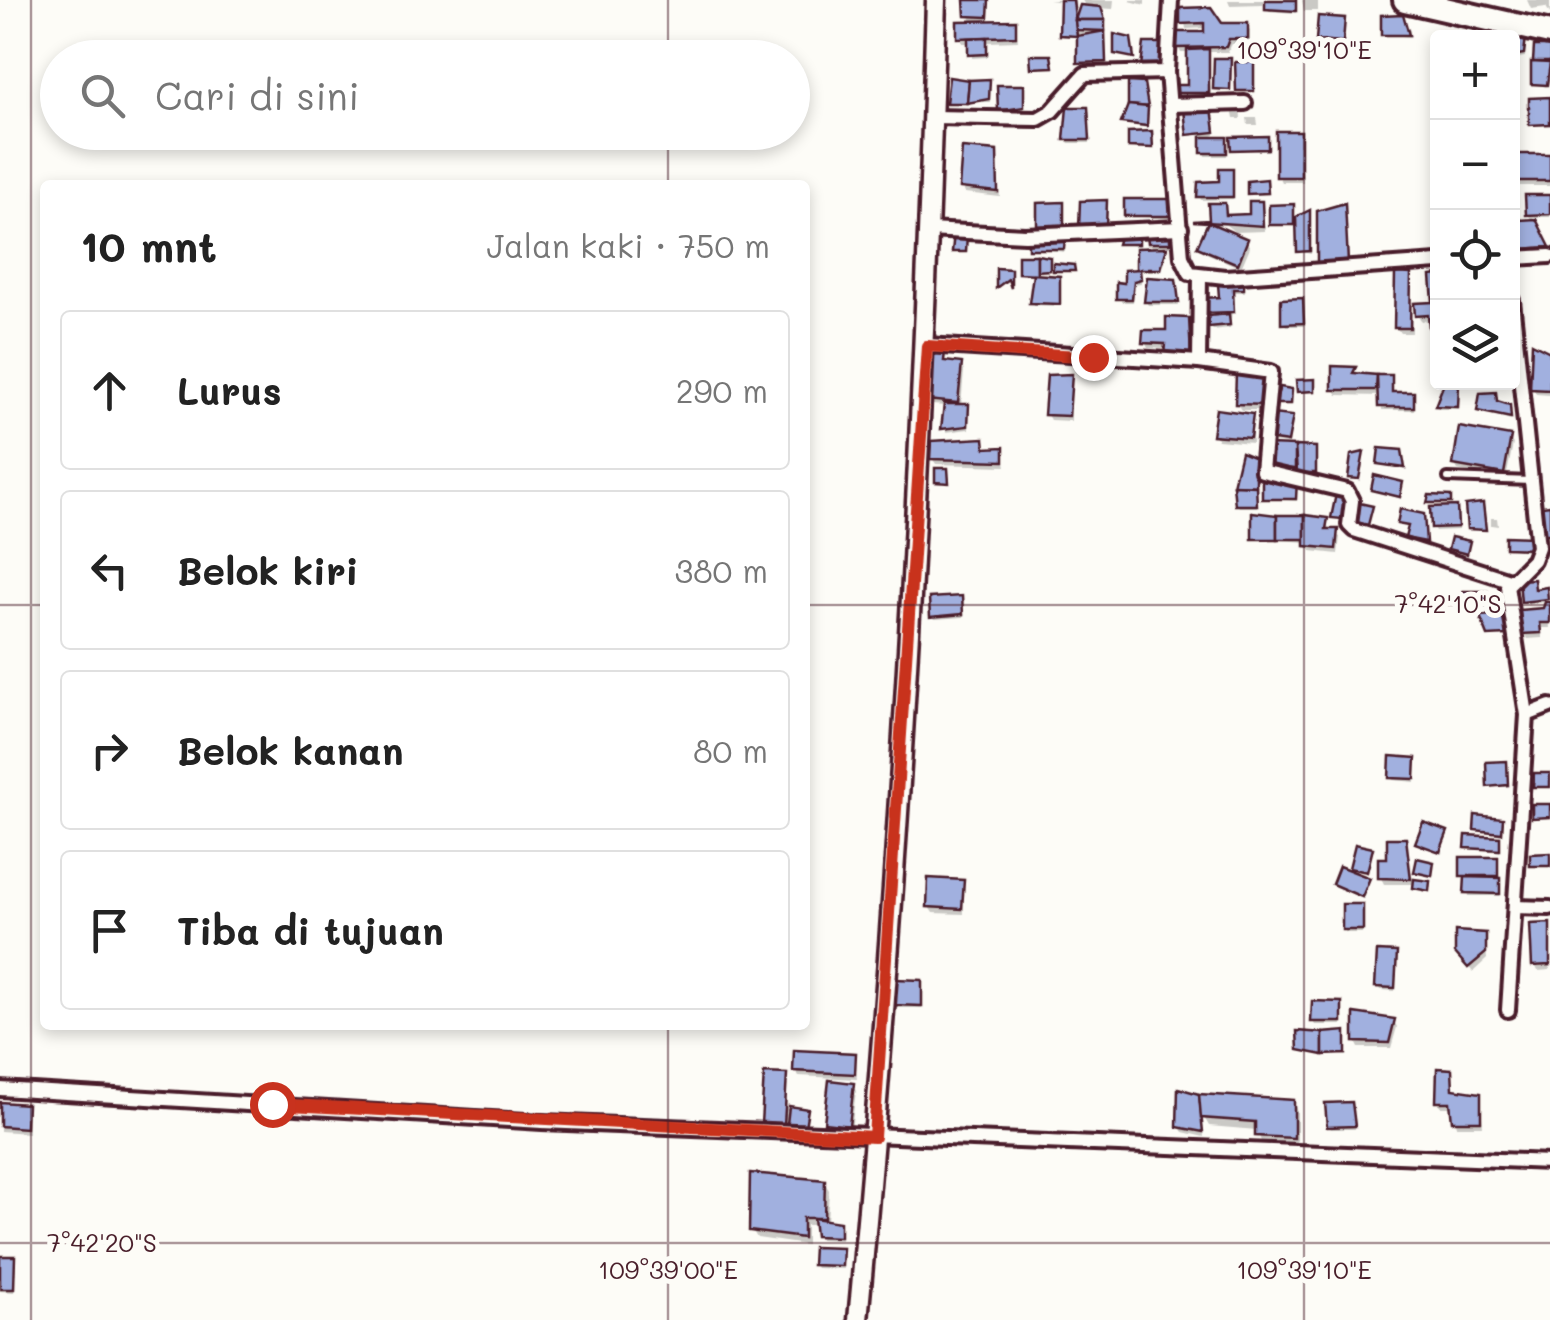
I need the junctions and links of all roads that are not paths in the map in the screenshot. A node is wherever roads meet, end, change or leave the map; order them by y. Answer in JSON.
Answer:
{"nodes":[{"id":1,"x":936,"y":0,"type":"edge"},
{"id":2,"x":1171,"y":0,"type":"edge"},
{"id":3,"x":1405,"y":0,"type":"edge"},
{"id":4,"x":1550,"y":33,"type":"edge"},
{"id":5,"x":1167,"y":72,"type":"junction"},
{"id":6,"x":1245,"y":102,"type":"dead end"},
{"id":7,"x":1170,"y":105,"type":"junction"},
{"id":8,"x":932,"y":117,"type":"junction"},
{"id":9,"x":1181,"y":228,"type":"junction"},
{"id":10,"x":928,"y":230,"type":"junction"},
{"id":11,"x":1550,"y":256,"type":"edge"},
{"id":12,"x":1520,"y":258,"type":"edge"},
{"id":13,"x":1430,"y":262,"type":"edge"},
{"id":14,"x":1200,"y":276,"type":"junction"},
{"id":15,"x":927,"y":346,"type":"junction"},
{"id":16,"x":1199,"y":362,"type":"junction"},
{"id":17,"x":1520,"y":373,"type":"edge"},
{"id":18,"x":1550,"y":474,"type":"edge"},
{"id":19,"x":1448,"y":478,"type":"dead end"},
{"id":20,"x":1532,"y":482,"type":"junction"},
{"id":21,"x":1509,"y":580,"type":"junction"},
{"id":22,"x":1550,"y":706,"type":"edge"},
{"id":23,"x":1528,"y":714,"type":"junction"},
{"id":24,"x":1515,"y":907,"type":"junction"},
{"id":25,"x":1550,"y":908,"type":"edge"},
{"id":26,"x":1508,"y":1010,"type":"dead end"},
{"id":27,"x":0,"y":1089,"type":"edge"},
{"id":28,"x":871,"y":1140,"type":"junction"},
{"id":29,"x":1550,"y":1162,"type":"edge"},
{"id":30,"x":858,"y":1320,"type":"edge"}],
"edges":[{"from":1,"to":8,"type":"street"},
{"from":2,"to":5,"type":"street"},
{"from":3,"to":4,"type":"highway"},
{"from":5,"to":7,"type":"street"},
{"from":5,"to":8,"type":"street"},
{"from":6,"to":7,"type":"street"},
{"from":7,"to":9,"type":"street"},
{"from":8,"to":10,"type":"street"},
{"from":9,"to":10,"type":"street"},
{"from":9,"to":14,"type":"street"},
{"from":10,"to":15,"type":"street"},
{"from":11,"to":12,"type":"street"},
{"from":13,"to":14,"type":"street"},
{"from":14,"to":16,"type":"street"},
{"from":15,"to":16,"type":"street"},
{"from":15,"to":28,"type":"street"},
{"from":16,"to":21,"type":"street"},
{"from":17,"to":20,"type":"street"},
{"from":18,"to":20,"type":"street"},
{"from":19,"to":20,"type":"lane"},
{"from":20,"to":21,"type":"street"},
{"from":21,"to":23,"type":"street"},
{"from":22,"to":23,"type":"street"},
{"from":23,"to":24,"type":"street"},
{"from":24,"to":25,"type":"street"},
{"from":24,"to":26,"type":"street"},
{"from":27,"to":28,"type":"street"},
{"from":28,"to":29,"type":"street"},
{"from":28,"to":30,"type":"street"}]}
